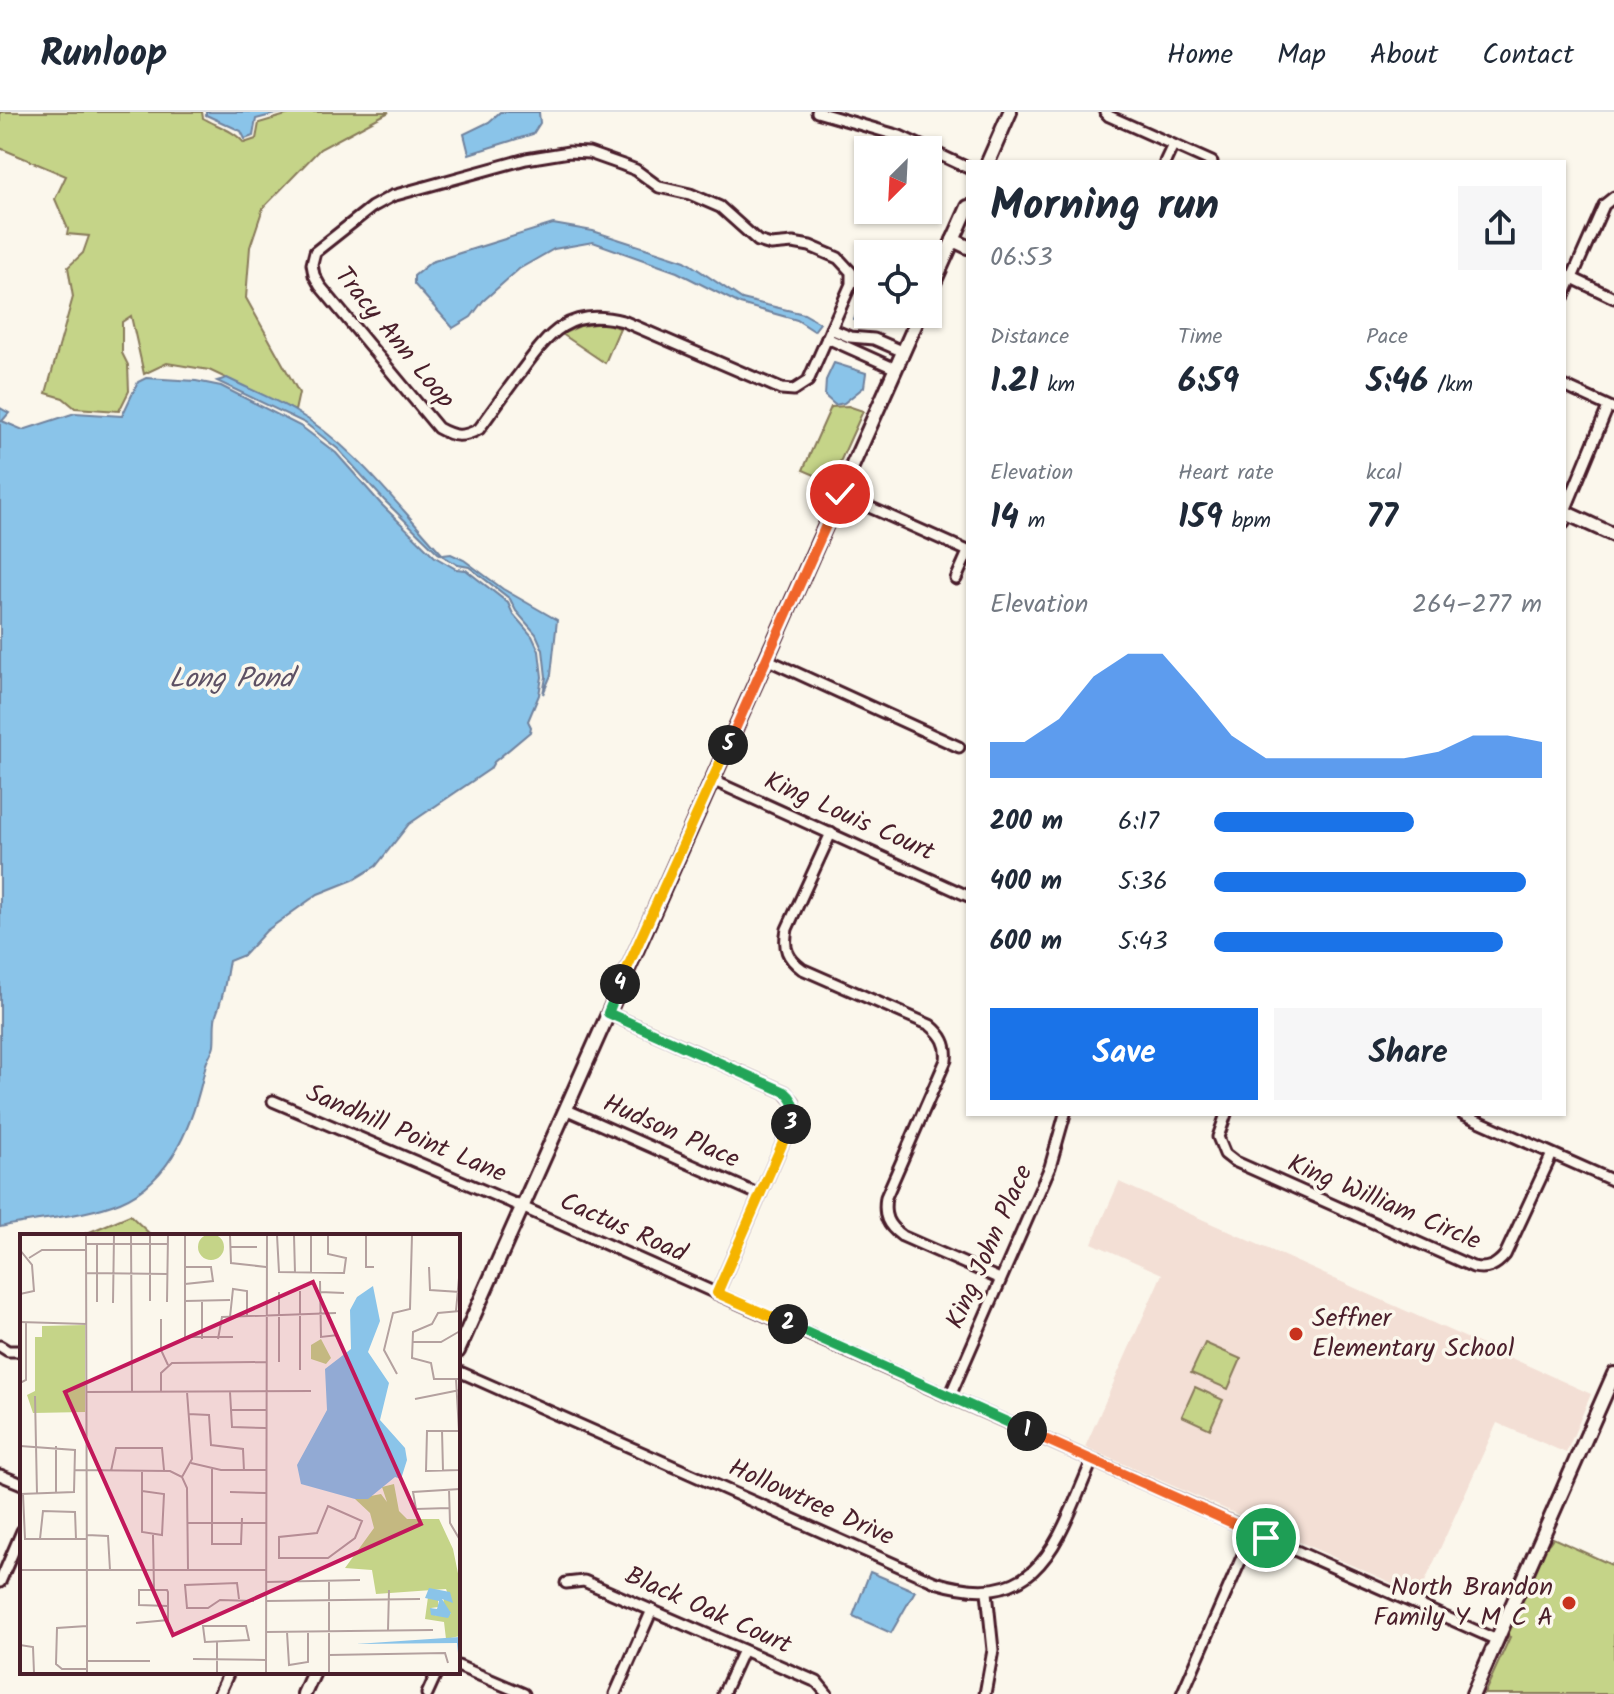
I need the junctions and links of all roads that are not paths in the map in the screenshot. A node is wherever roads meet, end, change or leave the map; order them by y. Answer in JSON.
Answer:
{"nodes":[{"id":1,"x":817,"y":112,"type":"edge"},
{"id":2,"x":1010,"y":112,"type":"edge"},
{"id":3,"x":1105,"y":112,"type":"edge"},
{"id":4,"x":1173,"y":145,"type":"junction"},
{"id":5,"x":989,"y":160,"type":"edge"},
{"id":6,"x":1166,"y":160,"type":"edge"},
{"id":7,"x":1207,"y":160,"type":"edge"},
{"id":8,"x":966,"y":167,"type":"edge"},
{"id":9,"x":1614,"y":197,"type":"edge"},
{"id":10,"x":966,"y":211,"type":"edge"},
{"id":11,"x":953,"y":240,"type":"junction"},
{"id":12,"x":966,"y":246,"type":"edge"},
{"id":13,"x":942,"y":265,"type":"edge"},
{"id":14,"x":1572,"y":278,"type":"junction"},
{"id":15,"x":1566,"y":292,"type":"edge"},
{"id":16,"x":1614,"y":298,"type":"edge"},
{"id":17,"x":914,"y":328,"type":"edge"},
{"id":18,"x":829,"y":333,"type":"junction"},
{"id":19,"x":870,"y":338,"type":"junction"},
{"id":20,"x":904,"y":352,"type":"junction"},
{"id":21,"x":863,"y":354,"type":"junction"},
{"id":22,"x":896,"y":369,"type":"junction"},
{"id":23,"x":1566,"y":387,"type":"edge"},
{"id":24,"x":1611,"y":408,"type":"edge"},
{"id":25,"x":840,"y":494,"type":"junction"},
{"id":26,"x":1566,"y":509,"type":"edge"},
{"id":27,"x":1566,"y":514,"type":"edge"},
{"id":28,"x":1614,"y":535,"type":"edge"},
{"id":29,"x":966,"y":550,"type":"edge"},
{"id":30,"x":966,"y":556,"type":"edge"},
{"id":31,"x":956,"y":579,"type":"dead end"},
{"id":32,"x":766,"y":659,"type":"junction"},
{"id":33,"x":959,"y":747,"type":"dead end"},
{"id":34,"x":712,"y":780,"type":"junction"},
{"id":35,"x":831,"y":833,"type":"junction"},
{"id":36,"x":966,"y":895,"type":"edge"},
{"id":37,"x":608,"y":1013,"type":"junction"},
{"id":38,"x":273,"y":1101,"type":"dead end"},
{"id":39,"x":565,"y":1109,"type":"junction"},
{"id":40,"x":1064,"y":1116,"type":"edge"},
{"id":41,"x":1225,"y":1116,"type":"edge"},
{"id":42,"x":1467,"y":1116,"type":"edge"},
{"id":43,"x":1552,"y":1154,"type":"junction"},
{"id":44,"x":1614,"y":1181,"type":"edge"},
{"id":45,"x":760,"y":1195,"type":"junction"},
{"id":46,"x":522,"y":1207,"type":"junction"},
{"id":47,"x":1000,"y":1279,"type":"junction"},
{"id":48,"x":717,"y":1293,"type":"junction"},
{"id":49,"x":0,"y":1346,"type":"edge"},
{"id":50,"x":460,"y":1346,"type":"edge"},
{"id":51,"x":20,"y":1351,"type":"edge"},
{"id":52,"x":460,"y":1372,"type":"edge"},
{"id":53,"x":1614,"y":1374,"type":"edge"},
{"id":54,"x":950,"y":1396,"type":"junction"},
{"id":55,"x":1092,"y":1461,"type":"junction"},
{"id":56,"x":0,"y":1475,"type":"edge"},
{"id":57,"x":20,"y":1483,"type":"edge"},
{"id":58,"x":1253,"y":1532,"type":"junction"},
{"id":59,"x":20,"y":1536,"type":"edge"},
{"id":60,"x":0,"y":1582,"type":"edge"},
{"id":61,"x":566,"y":1583,"type":"dead end"},
{"id":62,"x":987,"y":1592,"type":"junction"},
{"id":63,"x":652,"y":1610,"type":"junction"},
{"id":64,"x":1497,"y":1640,"type":"junction"},
{"id":65,"x":743,"y":1650,"type":"junction"},
{"id":66,"x":460,"y":1667,"type":"edge"},
{"id":67,"x":228,"y":1674,"type":"edge"},
{"id":68,"x":313,"y":1674,"type":"edge"},
{"id":69,"x":436,"y":1674,"type":"edge"},
{"id":70,"x":219,"y":1694,"type":"edge"},
{"id":71,"x":304,"y":1694,"type":"edge"},
{"id":72,"x":427,"y":1694,"type":"edge"},
{"id":73,"x":524,"y":1694,"type":"edge"},
{"id":74,"x":615,"y":1694,"type":"edge"},
{"id":75,"x":723,"y":1694,"type":"edge"},
{"id":76,"x":827,"y":1694,"type":"edge"},
{"id":77,"x":985,"y":1694,"type":"edge"},
{"id":78,"x":1182,"y":1694,"type":"edge"},
{"id":79,"x":1473,"y":1694,"type":"edge"}],
"edges":[{"from":1,"to":8,"type":"street"},
{"from":2,"to":5,"type":"street"},
{"from":3,"to":4,"type":"street"},
{"from":4,"to":6,"type":"street"},
{"from":4,"to":7,"type":"street"},
{"from":9,"to":14,"type":"street"},
{"from":10,"to":11,"type":"street"},
{"from":11,"to":12,"type":"street"},
{"from":11,"to":13,"type":"street"},
{"from":14,"to":15,"type":"street"},
{"from":14,"to":16,"type":"street"},
{"from":17,"to":20,"type":"street"},
{"from":18,"to":18,"type":"street","name":"Tracy Ann Loop"},
{"from":18,"to":19,"type":"street"},
{"from":18,"to":21,"type":"street"},
{"from":19,"to":20,"type":"street"},
{"from":19,"to":21,"type":"street"},
{"from":20,"to":22,"type":"street"},
{"from":21,"to":22,"type":"street"},
{"from":22,"to":25,"type":"street"},
{"from":23,"to":24,"type":"street"},
{"from":24,"to":26,"type":"street"},
{"from":25,"to":29,"type":"street"},
{"from":25,"to":32,"type":"street"},
{"from":27,"to":28,"type":"street"},
{"from":30,"to":31,"type":"street"},
{"from":32,"to":33,"type":"street"},
{"from":32,"to":34,"type":"street"},
{"from":34,"to":35,"type":"street","name":"King Louis Court"},
{"from":34,"to":37,"type":"street"},
{"from":35,"to":36,"type":"street","name":"King Louis Court"},
{"from":35,"to":47,"type":"street"},
{"from":37,"to":39,"type":"street"},
{"from":37,"to":45,"type":"street"},
{"from":38,"to":46,"type":"street","name":"Sandhill Point Lane"},
{"from":39,"to":45,"type":"street","name":"Hudson Place"},
{"from":39,"to":46,"type":"street"},
{"from":40,"to":47,"type":"street","name":"King John Place"},
{"from":41,"to":43,"type":"street","name":"King William Circle"},
{"from":42,"to":43,"type":"street"},
{"from":43,"to":44,"type":"street"},
{"from":45,"to":48,"type":"street"},
{"from":46,"to":48,"type":"street","name":"Cactus Road"},
{"from":46,"to":50,"type":"street"},
{"from":47,"to":54,"type":"street","name":"King John Place"},
{"from":48,"to":54,"type":"street","name":"Cactus Road"},
{"from":49,"to":51,"type":"street"},
{"from":52,"to":62,"type":"street","name":"Hollowtree Drive"},
{"from":53,"to":64,"type":"street"},
{"from":54,"to":55,"type":"street","name":"Cactus Road"},
{"from":55,"to":58,"type":"street","name":"Cactus Road"},
{"from":55,"to":62,"type":"street"},
{"from":56,"to":57,"type":"street"},
{"from":58,"to":64,"type":"street","name":"Cactus Road"},
{"from":58,"to":78,"type":"street"},
{"from":59,"to":60,"type":"street"},
{"from":61,"to":63,"type":"street","name":"Black Oak Court"},
{"from":62,"to":77,"type":"street"},
{"from":63,"to":65,"type":"street","name":"Black Oak Court"},
{"from":63,"to":74,"type":"street"},
{"from":64,"to":79,"type":"street"},
{"from":65,"to":75,"type":"street"},
{"from":65,"to":76,"type":"street","name":"Black Oak Court"},
{"from":66,"to":73,"type":"street"},
{"from":67,"to":70,"type":"street"},
{"from":68,"to":71,"type":"street"},
{"from":69,"to":72,"type":"street"}]}
